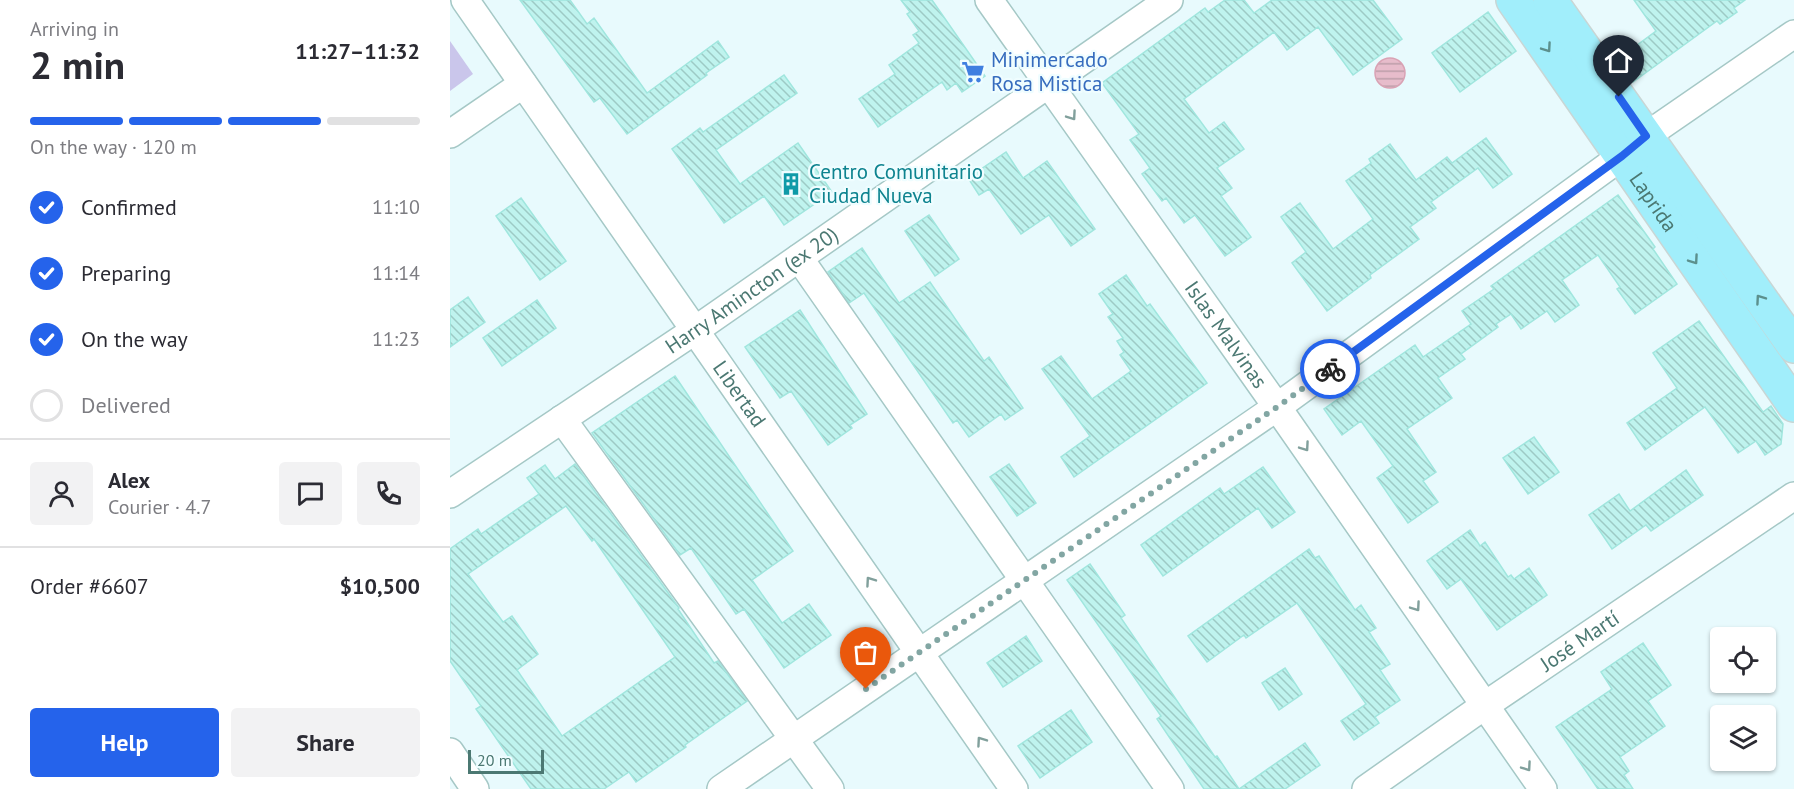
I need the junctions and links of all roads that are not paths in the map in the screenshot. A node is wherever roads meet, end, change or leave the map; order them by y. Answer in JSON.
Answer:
{"nodes":[{"id":1,"x":465,"y":0,"type":"edge"},
{"id":2,"x":989,"y":0,"type":"edge"},
{"id":3,"x":1169,"y":0,"type":"edge"},
{"id":4,"x":1513,"y":0,"type":"edge"},
{"id":5,"x":1550,"y":0,"type":"edge"},
{"id":6,"x":1794,"y":34,"type":"edge"},
{"id":7,"x":1049,"y":83,"type":"junction"},
{"id":8,"x":523,"y":84,"type":"junction"},
{"id":9,"x":450,"y":134,"type":"edge"},
{"id":10,"x":1634,"y":146,"type":"junction"},
{"id":11,"x":799,"y":258,"type":"junction"},
{"id":12,"x":694,"y":331,"type":"junction"},
{"id":13,"x":1794,"y":346,"type":"edge"},
{"id":14,"x":1794,"y":405,"type":"edge"},
{"id":15,"x":1277,"y":407,"type":"junction"},
{"id":16,"x":562,"y":419,"type":"junction"},
{"id":17,"x":450,"y":494,"type":"edge"},
{"id":18,"x":1794,"y":496,"type":"edge"},
{"id":19,"x":1024,"y":580,"type":"junction"},
{"id":20,"x":920,"y":652,"type":"junction"},
{"id":21,"x":1484,"y":706,"type":"junction"},
{"id":22,"x":793,"y":739,"type":"junction"},
{"id":23,"x":450,"y":752,"type":"edge"},
{"id":24,"x":475,"y":789,"type":"edge"},
{"id":25,"x":721,"y":789,"type":"edge"},
{"id":26,"x":830,"y":789,"type":"edge"},
{"id":27,"x":1014,"y":789,"type":"edge"},
{"id":28,"x":1170,"y":789,"type":"edge"},
{"id":29,"x":1366,"y":789,"type":"edge"},
{"id":30,"x":1543,"y":789,"type":"edge"}],
"edges":[{"from":1,"to":8,"type":"street","name":"Libertad"},
{"from":2,"to":7,"type":"street","name":"Islas Malvinas"},
{"from":3,"to":7,"type":"street","name":"Harry Amincton (ex 20)"},
{"from":4,"to":10,"type":"main road","name":"Laprida","one_way":true},
{"from":5,"to":10,"type":"main road","name":"Laprida"},
{"from":6,"to":10,"type":"street"},
{"from":7,"to":11,"type":"street","name":"Harry Amincton (ex 20)"},
{"from":7,"to":15,"type":"street","name":"Islas Malvinas","one_way":true},
{"from":8,"to":9,"type":"street"},
{"from":8,"to":12,"type":"street","name":"Libertad"},
{"from":13,"to":10,"type":"main road","name":"Laprida","one_way":true},
{"from":10,"to":14,"type":"main road","name":"Laprida","one_way":true},
{"from":10,"to":15,"type":"street"},
{"from":11,"to":12,"type":"street","name":"Harry Amincton (ex 20)"},
{"from":11,"to":19,"type":"street"},
{"from":12,"to":16,"type":"street","name":"Harry Amincton (ex 20)"},
{"from":20,"to":12,"type":"street","name":"Libertad","one_way":true},
{"from":15,"to":19,"type":"street"},
{"from":15,"to":21,"type":"street","name":"Islas Malvinas","one_way":true},
{"from":16,"to":17,"type":"street","name":"Harry Amincton (ex 20)"},
{"from":16,"to":22,"type":"street"},
{"from":18,"to":21,"type":"street","name":"José Martí"},
{"from":19,"to":20,"type":"street"},
{"from":19,"to":28,"type":"street"},
{"from":20,"to":22,"type":"street"},
{"from":27,"to":20,"type":"street","name":"Libertad","one_way":true},
{"from":21,"to":29,"type":"street","name":"José Martí"},
{"from":21,"to":30,"type":"street","name":"Islas Malvinas","one_way":true},
{"from":22,"to":25,"type":"street"},
{"from":22,"to":26,"type":"street"},
{"from":23,"to":24,"type":"street"}]}
